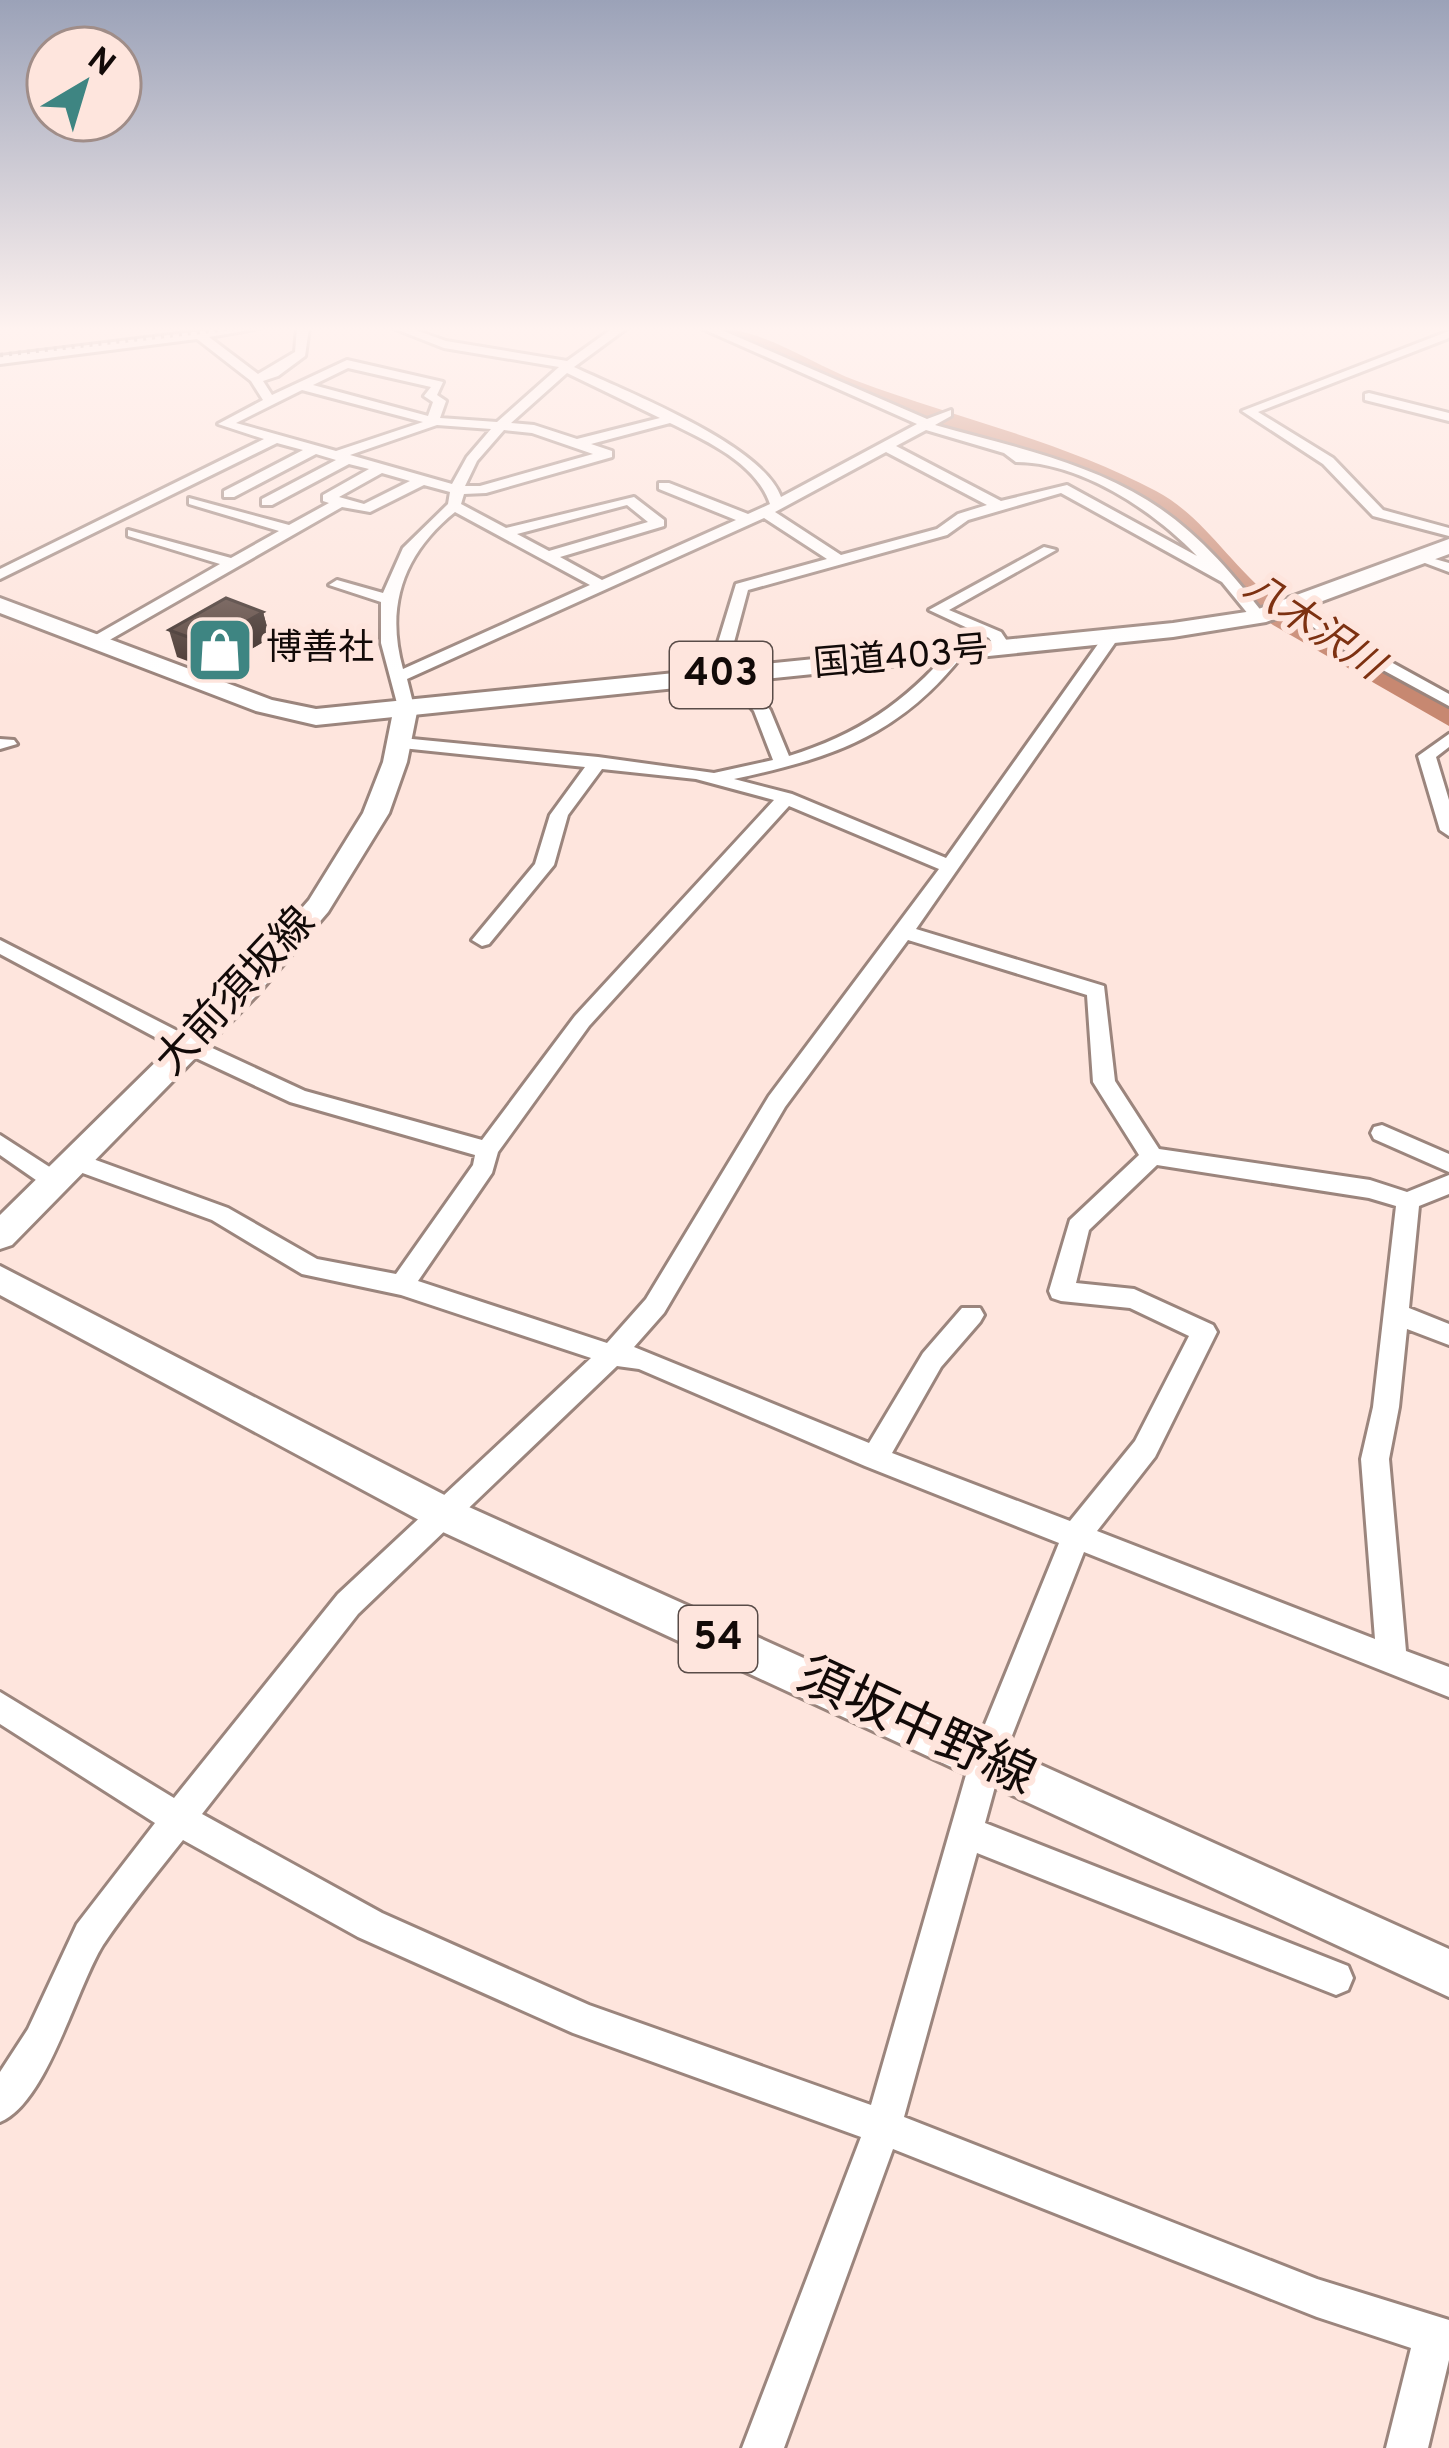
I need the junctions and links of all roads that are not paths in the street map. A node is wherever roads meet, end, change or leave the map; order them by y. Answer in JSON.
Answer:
{"nodes":[{"id":1,"x":268,"y":442,"type":"edge"},
{"id":2,"x":282,"y":442,"type":"edge"},
{"id":3,"x":387,"y":442,"type":"edge"},
{"id":4,"x":491,"y":442,"type":"edge"},
{"id":5,"x":719,"y":442,"type":"edge"},
{"id":6,"x":892,"y":442,"type":"edge"},
{"id":7,"x":984,"y":442,"type":"edge"},
{"id":8,"x":1298,"y":442,"type":"edge"},
{"id":9,"x":580,"y":443,"type":"edge"},
{"id":10,"x":885,"y":446,"type":"junction"},
{"id":11,"x":314,"y":450,"type":"junction"},
{"id":12,"x":1009,"y":450,"type":"junction"},
{"id":13,"x":342,"y":458,"type":"junction"},
{"id":14,"x":381,"y":468,"type":"junction"},
{"id":15,"x":422,"y":480,"type":"junction"},
{"id":16,"x":664,"y":485,"type":"dead end"},
{"id":17,"x":1062,"y":488,"type":"junction"},
{"id":18,"x":230,"y":494,"type":"dead end"},
{"id":19,"x":456,"y":498,"type":"junction"},
{"id":20,"x":194,"y":501,"type":"dead end"},
{"id":21,"x":267,"y":502,"type":"dead end"},
{"id":22,"x":340,"y":502,"type":"junction"},
{"id":23,"x":999,"y":506,"type":"junction"},
{"id":24,"x":771,"y":509,"type":"junction"},
{"id":25,"x":747,"y":519,"type":"junction"},
{"id":26,"x":290,"y":530,"type":"junction"},
{"id":27,"x":631,"y":530,"type":"junction"},
{"id":28,"x":1449,"y":532,"type":"edge"},
{"id":29,"x":133,"y":533,"type":"dead end"},
{"id":30,"x":505,"y":533,"type":"junction"},
{"id":31,"x":1449,"y":546,"type":"edge"},
{"id":32,"x":1049,"y":550,"type":"dead end"},
{"id":33,"x":549,"y":556,"type":"junction"},
{"id":34,"x":667,"y":557,"type":"junction"},
{"id":35,"x":1422,"y":557,"type":"junction"},
{"id":36,"x":839,"y":560,"type":"junction"},
{"id":37,"x":232,"y":563,"type":"junction"},
{"id":38,"x":1449,"y":568,"type":"edge"},
{"id":39,"x":0,"y":575,"type":"edge"},
{"id":40,"x":1227,"y":579,"type":"junction"},
{"id":41,"x":337,"y":585,"type":"dead end"},
{"id":42,"x":603,"y":586,"type":"junction"},
{"id":43,"x":387,"y":599,"type":"junction"},
{"id":44,"x":0,"y":605,"type":"edge"},
{"id":45,"x":1293,"y":605,"type":"junction"},
{"id":46,"x":1258,"y":616,"type":"junction"},
{"id":47,"x":1109,"y":640,"type":"junction"},
{"id":48,"x":93,"y":643,"type":"junction"},
{"id":49,"x":1004,"y":650,"type":"junction"},
{"id":50,"x":957,"y":652,"type":"junction"},
{"id":51,"x":732,"y":674,"type":"junction"},
{"id":52,"x":401,"y":676,"type":"junction"},
{"id":53,"x":1449,"y":701,"type":"edge"},
{"id":54,"x":406,"y":707,"type":"junction"},
{"id":55,"x":1449,"y":739,"type":"edge"},
{"id":56,"x":402,"y":743,"type":"junction"},
{"id":57,"x":598,"y":762,"type":"junction"},
{"id":58,"x":784,"y":763,"type":"junction"},
{"id":59,"x":712,"y":778,"type":"junction"},
{"id":60,"x":786,"y":798,"type":"junction"},
{"id":61,"x":1449,"y":830,"type":"edge"},
{"id":62,"x":949,"y":866,"type":"junction"},
{"id":63,"x":904,"y":932,"type":"junction"},
{"id":64,"x":482,"y":940,"type":"dead end"},
{"id":65,"x":0,"y":946,"type":"edge"},
{"id":66,"x":189,"y":1046,"type":"junction"},
{"id":67,"x":1382,"y":1132,"type":"dead end"},
{"id":68,"x":0,"y":1143,"type":"edge"},
{"id":69,"x":487,"y":1150,"type":"junction"},
{"id":70,"x":1152,"y":1156,"type":"junction"},
{"id":71,"x":1449,"y":1165,"type":"edge"},
{"id":72,"x":64,"y":1171,"type":"junction"},
{"id":73,"x":1449,"y":1184,"type":"edge"},
{"id":74,"x":1408,"y":1201,"type":"junction"},
{"id":75,"x":0,"y":1236,"type":"edge"},
{"id":76,"x":0,"y":1279,"type":"edge"},
{"id":77,"x":402,"y":1285,"type":"junction"},
{"id":78,"x":1396,"y":1314,"type":"junction"},
{"id":79,"x":971,"y":1315,"type":"dead end"},
{"id":80,"x":1449,"y":1335,"type":"edge"},
{"id":81,"x":612,"y":1355,"type":"junction"},
{"id":82,"x":875,"y":1459,"type":"junction"},
{"id":83,"x":446,"y":1515,"type":"junction"},
{"id":84,"x":1076,"y":1536,"type":"junction"},
{"id":85,"x":1392,"y":1661,"type":"junction"},
{"id":86,"x":1449,"y":1682,"type":"edge"},
{"id":87,"x":0,"y":1707,"type":"edge"},
{"id":88,"x":986,"y":1761,"type":"junction"},
{"id":89,"x":176,"y":1818,"type":"junction"},
{"id":90,"x":965,"y":1832,"type":"junction"},
{"id":91,"x":1449,"y":1973,"type":"edge"},
{"id":92,"x":1336,"y":1978,"type":"dead end"},
{"id":93,"x":0,"y":2104,"type":"edge"},
{"id":94,"x":883,"y":2127,"type":"junction"},
{"id":95,"x":1442,"y":2338,"type":"edge"},
{"id":96,"x":763,"y":2448,"type":"edge"},
{"id":97,"x":1407,"y":2448,"type":"edge"}],
"edges":[{"from":1,"to":39,"type":"street"},
{"from":2,"to":11,"type":"street"},
{"from":3,"to":13,"type":"street"},
{"from":4,"to":19,"type":"street"},
{"from":5,"to":24,"type":"street"},
{"from":6,"to":10,"type":"street"},
{"from":7,"to":12,"type":"street"},
{"from":8,"to":28,"type":"street"},
{"from":9,"to":19,"type":"street"},
{"from":10,"to":23,"type":"street"},
{"from":10,"to":24,"type":"street"},
{"from":11,"to":13,"type":"street"},
{"from":11,"to":18,"type":"street"},
{"from":12,"to":17,"type":"street"},
{"from":12,"to":40,"type":"street"},
{"from":13,"to":14,"type":"street"},
{"from":13,"to":21,"type":"street"},
{"from":14,"to":15,"type":"street"},
{"from":14,"to":22,"type":"street"},
{"from":15,"to":19,"type":"street"},
{"from":15,"to":22,"type":"street"},
{"from":16,"to":25,"type":"street"},
{"from":17,"to":23,"type":"street"},
{"from":17,"to":40,"type":"street"},
{"from":19,"to":30,"type":"street"},
{"from":19,"to":43,"type":"street"},
{"from":20,"to":26,"type":"street"},
{"from":22,"to":26,"type":"street"},
{"from":23,"to":36,"type":"street"},
{"from":24,"to":25,"type":"street"},
{"from":24,"to":36,"type":"street"},
{"from":25,"to":34,"type":"street"},
{"from":26,"to":37,"type":"street"},
{"from":27,"to":30,"type":"street"},
{"from":27,"to":33,"type":"street"},
{"from":27,"to":34,"type":"street"},
{"from":29,"to":37,"type":"street"},
{"from":30,"to":33,"type":"street"},
{"from":31,"to":35,"type":"highway","name":"国道403号","number":"403"},
{"from":32,"to":49,"type":"street"},
{"from":33,"to":42,"type":"street"},
{"from":34,"to":42,"type":"street"},
{"from":35,"to":38,"type":"street"},
{"from":35,"to":45,"type":"highway","name":"国道403号","number":"403"},
{"from":36,"to":51,"type":"street"},
{"from":37,"to":48,"type":"street"},
{"from":40,"to":46,"type":"street"},
{"from":41,"to":43,"type":"street"},
{"from":42,"to":52,"type":"street"},
{"from":43,"to":52,"type":"street"},
{"from":44,"to":48,"type":"highway","name":"国道403号","number":"403"},
{"from":45,"to":46,"type":"highway","name":"国道403号","number":"403"},
{"from":45,"to":53,"type":"street"},
{"from":46,"to":47,"type":"highway","name":"国道403号","number":"403"},
{"from":47,"to":49,"type":"highway","name":"国道403号","number":"403"},
{"from":47,"to":62,"type":"street"},
{"from":48,"to":54,"type":"highway","name":"国道403号","number":"403"},
{"from":49,"to":50,"type":"highway","name":"国道403号","number":"403"},
{"from":50,"to":51,"type":"highway","name":"国道403号","number":"403"},
{"from":50,"to":58,"type":"street"},
{"from":51,"to":54,"type":"highway","name":"国道403号","number":"403"},
{"from":51,"to":58,"type":"street"},
{"from":52,"to":54,"type":"street"},
{"from":54,"to":56,"type":"main road","name":"大前須坂線"},
{"from":55,"to":61,"type":"street"},
{"from":56,"to":57,"type":"street"},
{"from":56,"to":66,"type":"main road","name":"大前須坂線"},
{"from":57,"to":59,"type":"street"},
{"from":57,"to":64,"type":"street"},
{"from":58,"to":59,"type":"street"},
{"from":59,"to":60,"type":"street"},
{"from":60,"to":62,"type":"street"},
{"from":60,"to":69,"type":"street"},
{"from":62,"to":63,"type":"street"},
{"from":63,"to":70,"type":"street"},
{"from":63,"to":81,"type":"street"},
{"from":65,"to":66,"type":"street"},
{"from":66,"to":69,"type":"street"},
{"from":66,"to":72,"type":"main road","name":"大前須坂線"},
{"from":67,"to":71,"type":"street"},
{"from":68,"to":72,"type":"street"},
{"from":69,"to":77,"type":"street"},
{"from":70,"to":74,"type":"street"},
{"from":70,"to":84,"type":"street"},
{"from":72,"to":75,"type":"main road","name":"大前須坂線"},
{"from":72,"to":77,"type":"street"},
{"from":73,"to":74,"type":"street"},
{"from":74,"to":78,"type":"street"},
{"from":76,"to":83,"type":"main road","name":"須坂中野線","number":"54"},
{"from":77,"to":81,"type":"street"},
{"from":78,"to":80,"type":"street"},
{"from":78,"to":85,"type":"street"},
{"from":79,"to":82,"type":"street"},
{"from":81,"to":82,"type":"street"},
{"from":81,"to":83,"type":"street"},
{"from":82,"to":84,"type":"street"},
{"from":83,"to":88,"type":"main road","name":"須坂中野線","number":"54"},
{"from":83,"to":89,"type":"street"},
{"from":84,"to":85,"type":"street"},
{"from":84,"to":88,"type":"street"},
{"from":85,"to":86,"type":"street"},
{"from":87,"to":89,"type":"street"},
{"from":88,"to":90,"type":"street"},
{"from":88,"to":91,"type":"main road","name":"須坂中野線","number":"54"},
{"from":89,"to":93,"type":"street"},
{"from":89,"to":94,"type":"street"},
{"from":90,"to":92,"type":"street"},
{"from":90,"to":94,"type":"street"},
{"from":94,"to":95,"type":"street"},
{"from":94,"to":96,"type":"street"},
{"from":95,"to":97,"type":"street"}]}
